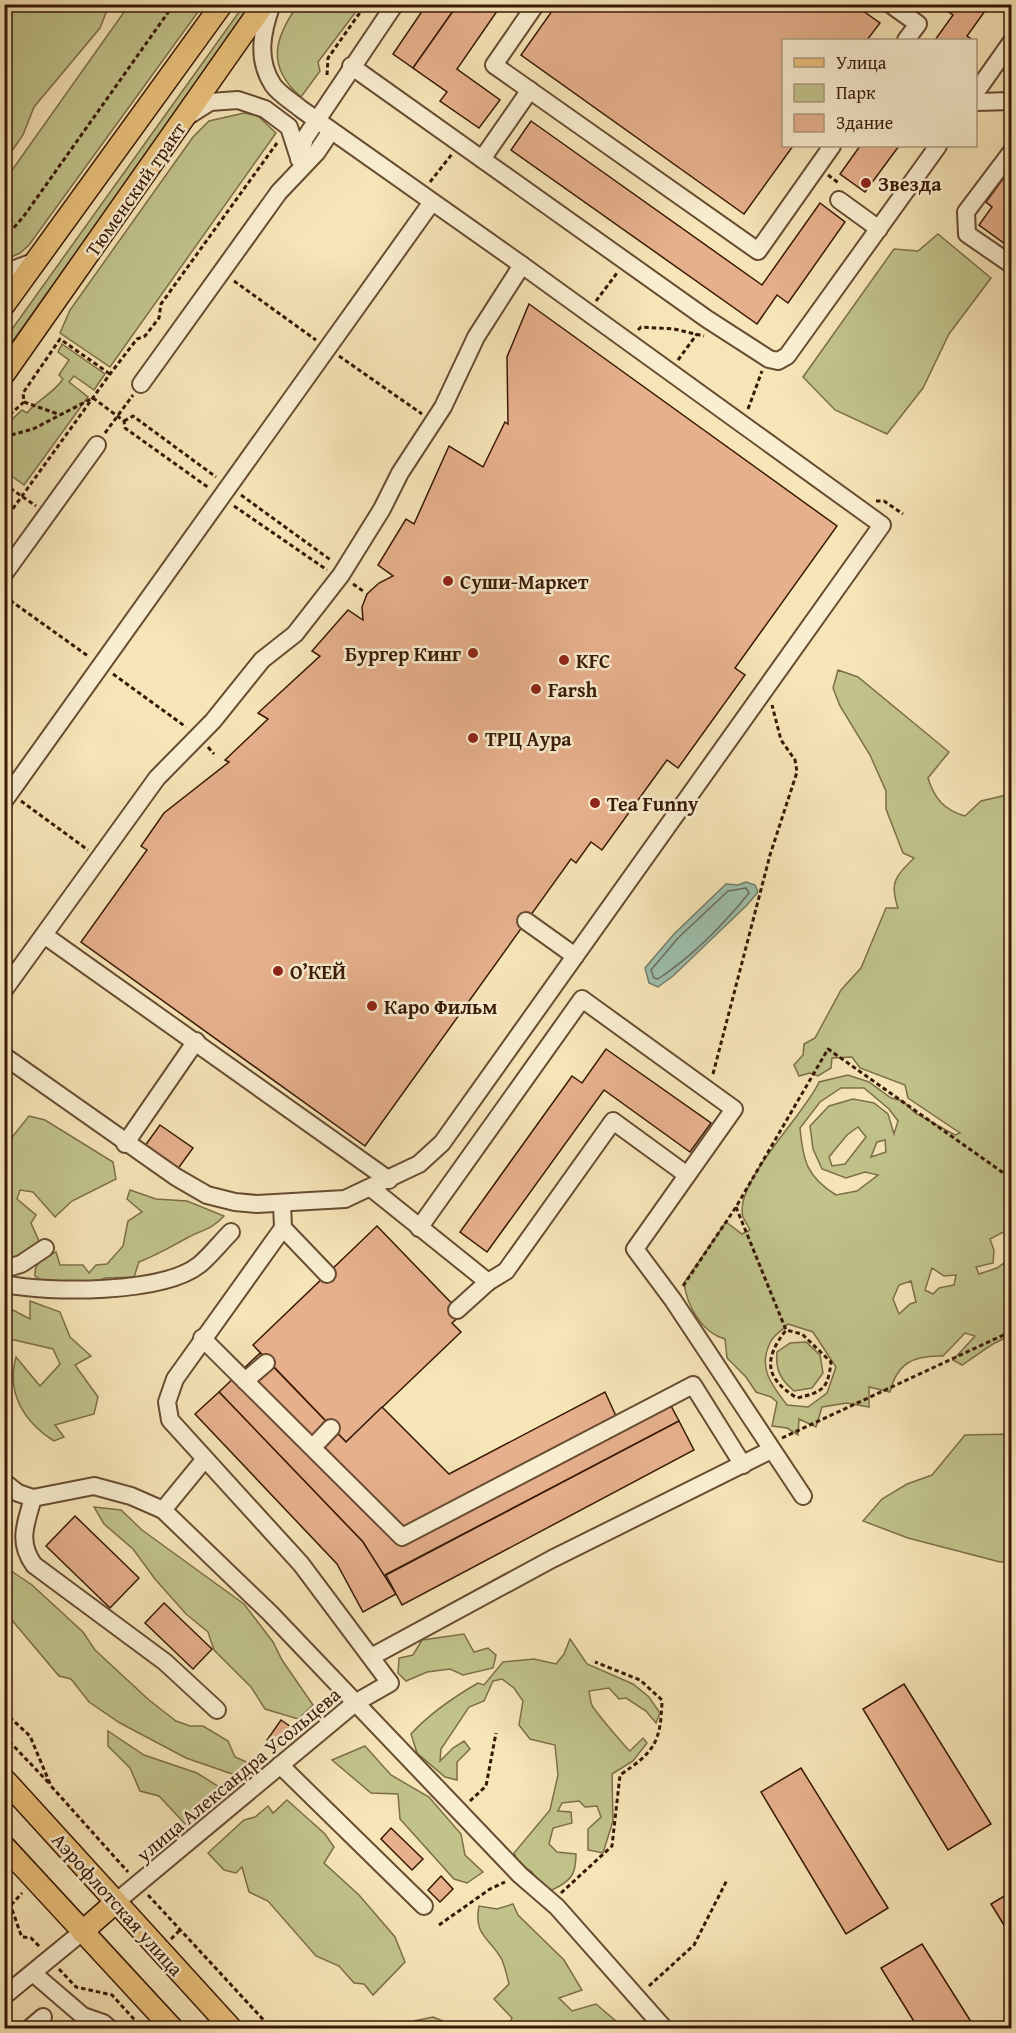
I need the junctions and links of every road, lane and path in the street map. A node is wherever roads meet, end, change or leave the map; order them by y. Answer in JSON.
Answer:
{"nodes":[{"id":1,"x":174,"y":4,"type":"edge"},
{"id":2,"x":222,"y":4,"type":"edge"},
{"id":3,"x":264,"y":4,"type":"edge"},
{"id":4,"x":272,"y":4,"type":"edge"},
{"id":5,"x":366,"y":4,"type":"edge"},
{"id":6,"x":395,"y":4,"type":"edge"},
{"id":7,"x":536,"y":4,"type":"edge"},
{"id":8,"x":890,"y":4,"type":"edge"},
{"id":9,"x":907,"y":39,"type":"edge"},
{"id":10,"x":1011,"y":41,"type":"edge"},
{"id":11,"x":351,"y":66,"type":"junction"},
{"id":12,"x":321,"y":84,"type":"dead end"},
{"id":13,"x":977,"y":89,"type":"edge"},
{"id":14,"x":530,"y":90,"type":"junction"},
{"id":15,"x":1011,"y":101,"type":"edge"},
{"id":16,"x":977,"y":102,"type":"edge"},
{"id":17,"x":185,"y":118,"type":"junction"},
{"id":18,"x":316,"y":120,"type":"junction"},
{"id":19,"x":289,"y":127,"type":"junction"},
{"id":20,"x":331,"y":131,"type":"junction"},
{"id":21,"x":460,"y":143,"type":"junction"},
{"id":22,"x":831,"y":147,"type":"edge"},
{"id":23,"x":937,"y":147,"type":"edge"},
{"id":24,"x":1011,"y":151,"type":"edge"},
{"id":25,"x":482,"y":159,"type":"junction"},
{"id":26,"x":296,"y":167,"type":"junction"},
{"id":27,"x":427,"y":198,"type":"junction"},
{"id":28,"x":839,"y":200,"type":"dead end"},
{"id":29,"x":879,"y":229,"type":"junction"},
{"id":30,"x":4,"y":239,"type":"edge"},
{"id":31,"x":36,"y":261,"type":"junction"},
{"id":32,"x":522,"y":265,"type":"junction"},
{"id":33,"x":1011,"y":265,"type":"edge"},
{"id":34,"x":618,"y":270,"type":"dead end"},
{"id":35,"x":4,"y":273,"type":"edge"},
{"id":36,"x":4,"y":305,"type":"edge"},
{"id":37,"x":588,"y":312,"type":"junction"},
{"id":38,"x":700,"y":329,"type":"dead end"},
{"id":39,"x":697,"y":335,"type":"junction"},
{"id":40,"x":708,"y":337,"type":"dead end"},
{"id":41,"x":628,"y":341,"type":"junction"},
{"id":42,"x":769,"y":359,"type":"junction"},
{"id":43,"x":670,"y":372,"type":"junction"},
{"id":44,"x":4,"y":374,"type":"edge"},
{"id":45,"x":110,"y":374,"type":"junction"},
{"id":46,"x":141,"y":384,"type":"joint"},
{"id":47,"x":93,"y":398,"type":"junction"},
{"id":48,"x":24,"y":402,"type":"junction"},
{"id":49,"x":747,"y":411,"type":"dead end"},
{"id":50,"x":58,"y":414,"type":"junction"},
{"id":51,"x":118,"y":416,"type":"junction"},
{"id":52,"x":4,"y":420,"type":"edge"},
{"id":53,"x":124,"y":421,"type":"dead end"},
{"id":54,"x":4,"y":437,"type":"edge"},
{"id":55,"x":97,"y":445,"type":"joint"},
{"id":56,"x":4,"y":484,"type":"edge"},
{"id":57,"x":21,"y":496,"type":"junction"},
{"id":58,"x":47,"y":514,"type":"junction"},
{"id":59,"x":4,"y":521,"type":"edge"},
{"id":60,"x":8,"y":563,"type":"edge"},
{"id":61,"x":768,"y":686,"type":"junction"},
{"id":62,"x":7,"y":797,"type":"edge"},
{"id":63,"x":99,"y":858,"type":"junction"},
{"id":64,"x":526,"y":921,"type":"dead end"},
{"id":65,"x":44,"y":935,"type":"junction"},
{"id":66,"x":575,"y":956,"type":"junction"},
{"id":67,"x":4,"y":990,"type":"edge"},
{"id":68,"x":196,"y":1041,"type":"junction"},
{"id":69,"x":4,"y":1056,"type":"edge"},
{"id":70,"x":709,"y":1091,"type":"junction"},
{"id":71,"x":125,"y":1144,"type":"junction"},
{"id":72,"x":687,"y":1175,"type":"junction"},
{"id":73,"x":1011,"y":1179,"type":"edge"},
{"id":74,"x":389,"y":1180,"type":"junction"},
{"id":75,"x":371,"y":1188,"type":"junction"},
{"id":76,"x":282,"y":1203,"type":"junction"},
{"id":77,"x":736,"y":1207,"type":"junction"},
{"id":78,"x":283,"y":1228,"type":"junction"},
{"id":79,"x":419,"y":1228,"type":"junction"},
{"id":80,"x":231,"y":1232,"type":"dead end"},
{"id":81,"x":45,"y":1248,"type":"dead end"},
{"id":82,"x":4,"y":1269,"type":"edge"},
{"id":83,"x":327,"y":1274,"type":"dead end"},
{"id":84,"x":488,"y":1282,"type":"junction"},
{"id":85,"x":4,"y":1284,"type":"edge"},
{"id":86,"x":673,"y":1300,"type":"junction"},
{"id":87,"x":457,"y":1310,"type":"dead end"},
{"id":88,"x":786,"y":1330,"type":"junction"},
{"id":89,"x":1011,"y":1331,"type":"edge"},
{"id":90,"x":202,"y":1338,"type":"junction"},
{"id":91,"x":266,"y":1363,"type":"dead end"},
{"id":92,"x":246,"y":1381,"type":"junction"},
{"id":93,"x":331,"y":1428,"type":"dead end"},
{"id":94,"x":313,"y":1447,"type":"junction"},
{"id":95,"x":770,"y":1447,"type":"junction"},
{"id":96,"x":204,"y":1460,"type":"junction"},
{"id":97,"x":743,"y":1465,"type":"junction"},
{"id":98,"x":4,"y":1482,"type":"edge"},
{"id":99,"x":803,"y":1496,"type":"dead end"},
{"id":100,"x":33,"y":1497,"type":"junction"},
{"id":101,"x":163,"y":1510,"type":"junction"},
{"id":102,"x":371,"y":1657,"type":"junction"},
{"id":103,"x":595,"y":1662,"type":"dead end"},
{"id":104,"x":355,"y":1703,"type":"junction"},
{"id":105,"x":217,"y":1710,"type":"dead end"},
{"id":106,"x":496,"y":1734,"type":"dead end"},
{"id":107,"x":4,"y":1736,"type":"edge"},
{"id":108,"x":280,"y":1765,"type":"junction"},
{"id":109,"x":4,"y":1779,"type":"edge"},
{"id":110,"x":51,"y":1786,"type":"dead end"},
{"id":111,"x":461,"y":1810,"type":"junction"},
{"id":112,"x":4,"y":1846,"type":"edge"},
{"id":113,"x":520,"y":1875,"type":"junction"},
{"id":114,"x":727,"y":1880,"type":"dead end"},
{"id":115,"x":4,"y":1898,"type":"edge"},
{"id":116,"x":116,"y":1902,"type":"junction"},
{"id":117,"x":551,"y":1902,"type":"junction"},
{"id":118,"x":424,"y":1906,"type":"dead end"},
{"id":119,"x":440,"y":1925,"type":"dead end"},
{"id":120,"x":82,"y":1932,"type":"junction"},
{"id":121,"x":51,"y":1959,"type":"junction"},
{"id":122,"x":34,"y":1974,"type":"junction"},
{"id":123,"x":4,"y":1996,"type":"edge"},
{"id":124,"x":636,"y":1998,"type":"junction"},
{"id":125,"x":43,"y":2017,"type":"dead end"},
{"id":126,"x":30,"y":2028,"type":"edge"},
{"id":127,"x":109,"y":2028,"type":"edge"},
{"id":128,"x":142,"y":2028,"type":"edge"},
{"id":129,"x":172,"y":2028,"type":"edge"},
{"id":130,"x":231,"y":2028,"type":"edge"},
{"id":131,"x":664,"y":2028,"type":"edge"}],
"edges":[{"from":1,"to":30,"type":"path"},
{"from":2,"to":31,"type":"main road","name":"Тюменский тракт"},
{"from":3,"to":17,"type":"main road","name":"Тюменский тракт"},
{"from":4,"to":18,"type":"street"},
{"from":5,"to":12,"type":"path"},
{"from":6,"to":11,"type":"street"},
{"from":7,"to":14,"type":"street"},
{"from":8,"to":9,"type":"street"},
{"from":10,"to":13,"type":"street"},
{"from":11,"to":18,"type":"street"},
{"from":11,"to":21,"type":"street"},
{"from":14,"to":22,"type":"street"},
{"from":14,"to":25,"type":"street"},
{"from":15,"to":16,"type":"street"},
{"from":17,"to":19,"type":"street"},
{"from":17,"to":44,"type":"main road","name":"Тюменский тракт"},
{"from":18,"to":20,"type":"street"},
{"from":18,"to":26,"type":"street"},
{"from":19,"to":26,"type":"street"},
{"from":19,"to":45,"type":"path"},
{"from":20,"to":26,"type":"street"},
{"from":20,"to":27,"type":"street"},
{"from":21,"to":25,"type":"street"},
{"from":21,"to":27,"type":"path"},
{"from":23,"to":29,"type":"street"},
{"from":24,"to":33,"type":"street"},
{"from":25,"to":42,"type":"street"},
{"from":26,"to":46,"type":"street"},
{"from":27,"to":32,"type":"street"},
{"from":27,"to":62,"type":"street"},
{"from":28,"to":29,"type":"street"},
{"from":29,"to":42,"type":"street"},
{"from":31,"to":35,"type":"street"},
{"from":31,"to":36,"type":"main road","name":"Тюменский тракт"},
{"from":32,"to":37,"type":"street"},
{"from":32,"to":63,"type":"street"},
{"from":34,"to":37,"type":"path"},
{"from":37,"to":41,"type":"street"},
{"from":38,"to":39,"type":"path"},
{"from":39,"to":40,"type":"path"},
{"from":39,"to":41,"type":"path"},
{"from":39,"to":43,"type":"path"},
{"from":41,"to":43,"type":"street"},
{"from":42,"to":49,"type":"path"},
{"from":43,"to":61,"type":"street"},
{"from":45,"to":47,"type":"path"},
{"from":45,"to":48,"type":"path"},
{"from":46,"to":51,"type":"path"},
{"from":47,"to":50,"type":"path"},
{"from":47,"to":51,"type":"path"},
{"from":47,"to":57,"type":"path"},
{"from":48,"to":50,"type":"path"},
{"from":48,"to":52,"type":"path"},
{"from":50,"to":54,"type":"path"},
{"from":51,"to":53,"type":"path"},
{"from":51,"to":55,"type":"path"},
{"from":55,"to":58,"type":"street"},
{"from":56,"to":57,"type":"path"},
{"from":57,"to":58,"type":"path"},
{"from":57,"to":59,"type":"path"},
{"from":58,"to":60,"type":"street"},
{"from":61,"to":66,"type":"street"},
{"from":61,"to":70,"type":"path"},
{"from":62,"to":63,"type":"path"},
{"from":63,"to":65,"type":"street"},
{"from":64,"to":66,"type":"street"},
{"from":65,"to":67,"type":"street"},
{"from":65,"to":68,"type":"street"},
{"from":66,"to":74,"type":"street"},
{"from":68,"to":71,"type":"street"},
{"from":68,"to":74,"type":"street"},
{"from":69,"to":71,"type":"street"},
{"from":70,"to":72,"type":"street"},
{"from":70,"to":79,"type":"street"},
{"from":71,"to":76,"type":"street"},
{"from":72,"to":84,"type":"street"},
{"from":72,"to":86,"type":"street"},
{"from":73,"to":77,"type":"path"},
{"from":74,"to":75,"type":"street"},
{"from":75,"to":76,"type":"street"},
{"from":75,"to":79,"type":"street"},
{"from":76,"to":78,"type":"street"},
{"from":77,"to":86,"type":"path"},
{"from":77,"to":88,"type":"path"},
{"from":78,"to":83,"type":"street"},
{"from":78,"to":90,"type":"street"},
{"from":79,"to":84,"type":"street"},
{"from":80,"to":85,"type":"street"},
{"from":81,"to":82,"type":"street"},
{"from":84,"to":87,"type":"street"},
{"from":86,"to":95,"type":"street"},
{"from":88,"to":88,"type":"path"},
{"from":89,"to":95,"type":"path"},
{"from":90,"to":92,"type":"street"},
{"from":90,"to":96,"type":"street"},
{"from":91,"to":92,"type":"street"},
{"from":92,"to":94,"type":"street"},
{"from":93,"to":94,"type":"street"},
{"from":94,"to":97,"type":"street"},
{"from":95,"to":97,"type":"street"},
{"from":95,"to":99,"type":"street"},
{"from":96,"to":101,"type":"street"},
{"from":96,"to":102,"type":"street"},
{"from":97,"to":102,"type":"street"},
{"from":98,"to":100,"type":"street"},
{"from":100,"to":101,"type":"street"},
{"from":100,"to":105,"type":"street"},
{"from":101,"to":104,"type":"street"},
{"from":102,"to":104,"type":"street","name":"улица Александра Усольцева"},
{"from":103,"to":117,"type":"path"},
{"from":104,"to":108,"type":"street","name":"улица Александра Усольцева"},
{"from":104,"to":111,"type":"street"},
{"from":106,"to":111,"type":"path"},
{"from":107,"to":110,"type":"path"},
{"from":108,"to":116,"type":"street","name":"улица Александра Усольцева"},
{"from":108,"to":118,"type":"street"},
{"from":109,"to":116,"type":"main road","name":"Аэрофлотская улица"},
{"from":111,"to":113,"type":"street"},
{"from":112,"to":120,"type":"main road"},
{"from":113,"to":117,"type":"street"},
{"from":113,"to":119,"type":"path"},
{"from":114,"to":124,"type":"path"},
{"from":115,"to":121,"type":"path"},
{"from":116,"to":120,"type":"main road"},
{"from":116,"to":130,"type":"main road","name":"Аэрофлотская улица"},
{"from":117,"to":124,"type":"street"},
{"from":120,"to":121,"type":"street"},
{"from":120,"to":129,"type":"main road"},
{"from":121,"to":122,"type":"street"},
{"from":121,"to":128,"type":"path"},
{"from":122,"to":123,"type":"street"},
{"from":122,"to":127,"type":"street"},
{"from":124,"to":131,"type":"street"},
{"from":125,"to":126,"type":"street"}]}
